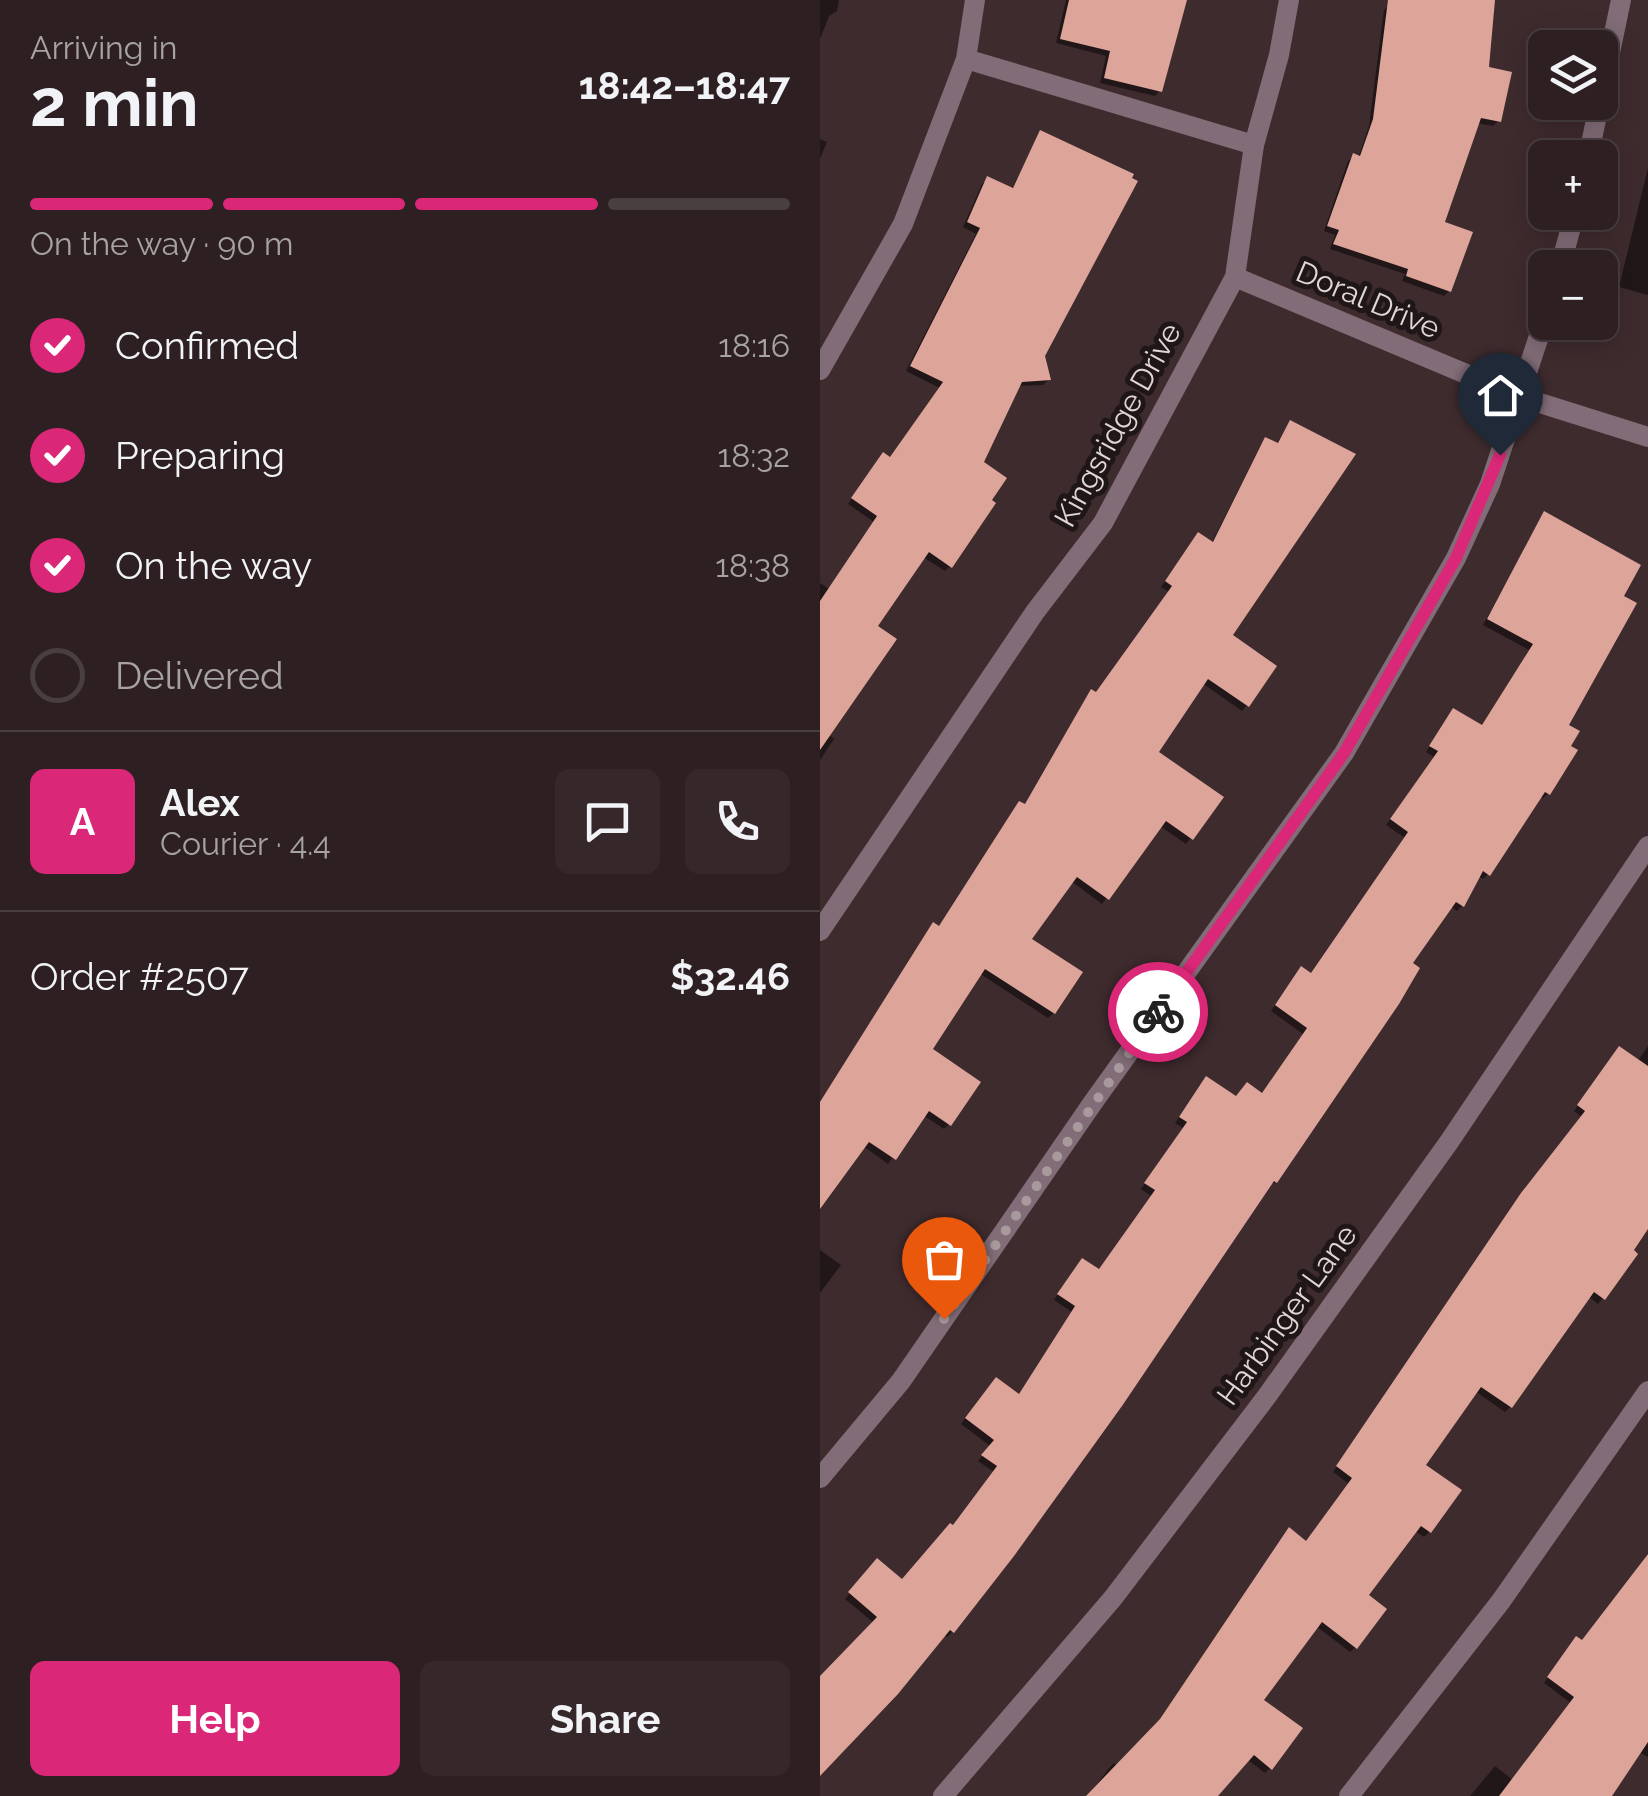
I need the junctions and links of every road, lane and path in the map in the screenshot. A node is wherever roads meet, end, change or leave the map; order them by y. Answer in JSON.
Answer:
{"nodes":[{"id":1,"x":974,"y":0,"type":"edge"},
{"id":2,"x":1289,"y":0,"type":"edge"},
{"id":3,"x":1621,"y":0,"type":"edge"},
{"id":4,"x":966,"y":58,"type":"junction"},
{"id":5,"x":1592,"y":140,"type":"edge"},
{"id":6,"x":1254,"y":145,"type":"junction"},
{"id":7,"x":1235,"y":277,"type":"junction"},
{"id":8,"x":1538,"y":340,"type":"edge"},
{"id":9,"x":820,"y":370,"type":"edge"},
{"id":10,"x":1521,"y":398,"type":"junction"},
{"id":11,"x":1648,"y":438,"type":"edge"},
{"id":12,"x":1648,"y":846,"type":"edge"},
{"id":13,"x":820,"y":931,"type":"edge"},
{"id":14,"x":1648,"y":1391,"type":"edge"},
{"id":15,"x":820,"y":1478,"type":"edge"},
{"id":16,"x":943,"y":1796,"type":"edge"},
{"id":17,"x":1349,"y":1796,"type":"edge"}],
"edges":[{"from":1,"to":4,"type":"street"},
{"from":2,"to":6,"type":"street","name":"Kingsridge Drive"},
{"from":3,"to":5,"type":"street"},
{"from":4,"to":6,"type":"street"},
{"from":4,"to":9,"type":"street"},
{"from":6,"to":7,"type":"street","name":"Kingsridge Drive"},
{"from":7,"to":10,"type":"street","name":"Doral Drive"},
{"from":7,"to":13,"type":"street","name":"Kingsridge Drive"},
{"from":8,"to":10,"type":"street"},
{"from":10,"to":11,"type":"street","name":"Doral Drive"},
{"from":10,"to":15,"type":"street"},
{"from":12,"to":16,"type":"street","name":"Harbinger Lane"},
{"from":14,"to":17,"type":"street"}]}
